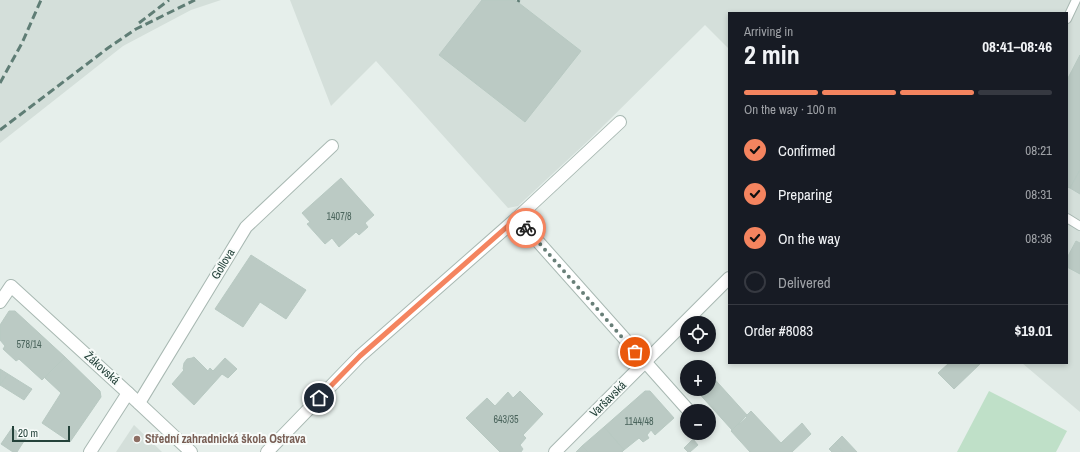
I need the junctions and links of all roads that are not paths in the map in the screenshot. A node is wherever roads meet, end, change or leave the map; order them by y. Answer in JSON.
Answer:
{"nodes":[{"id":1,"x":1076,"y":0,"type":"edge"},
{"id":2,"x":1068,"y":17,"type":"edge"},
{"id":3,"x":620,"y":122,"type":"dead end"},
{"id":4,"x":332,"y":146,"type":"dead end"},
{"id":5,"x":517,"y":218,"type":"junction"},
{"id":6,"x":1068,"y":219,"type":"edge"},
{"id":7,"x":1080,"y":226,"type":"edge"},
{"id":8,"x":728,"y":279,"type":"edge"},
{"id":9,"x":0,"y":302,"type":"edge"},
{"id":10,"x":645,"y":362,"type":"junction"},
{"id":11,"x":128,"y":392,"type":"junction"},
{"id":12,"x":139,"y":403,"type":"junction"},
{"id":13,"x":683,"y":404,"type":"edge"},
{"id":14,"x":90,"y":452,"type":"edge"},
{"id":15,"x":191,"y":452,"type":"edge"},
{"id":16,"x":267,"y":452,"type":"edge"},
{"id":17,"x":555,"y":452,"type":"edge"}],
"edges":[{"from":1,"to":2,"type":"lane"},
{"from":3,"to":5,"type":"street"},
{"from":4,"to":12,"type":"street","name":"Gollova"},
{"from":5,"to":10,"type":"street"},
{"from":5,"to":16,"type":"street"},
{"from":6,"to":7,"type":"lane"},
{"from":8,"to":10,"type":"street","name":"Varšavská"},
{"from":9,"to":11,"type":"street","name":"Žákovská"},
{"from":10,"to":13,"type":"street"},
{"from":10,"to":17,"type":"street","name":"Varšavská"},
{"from":11,"to":12,"type":"street","name":"Žákovská"},
{"from":11,"to":14,"type":"street"},
{"from":12,"to":15,"type":"street","name":"Žákovská"}]}
